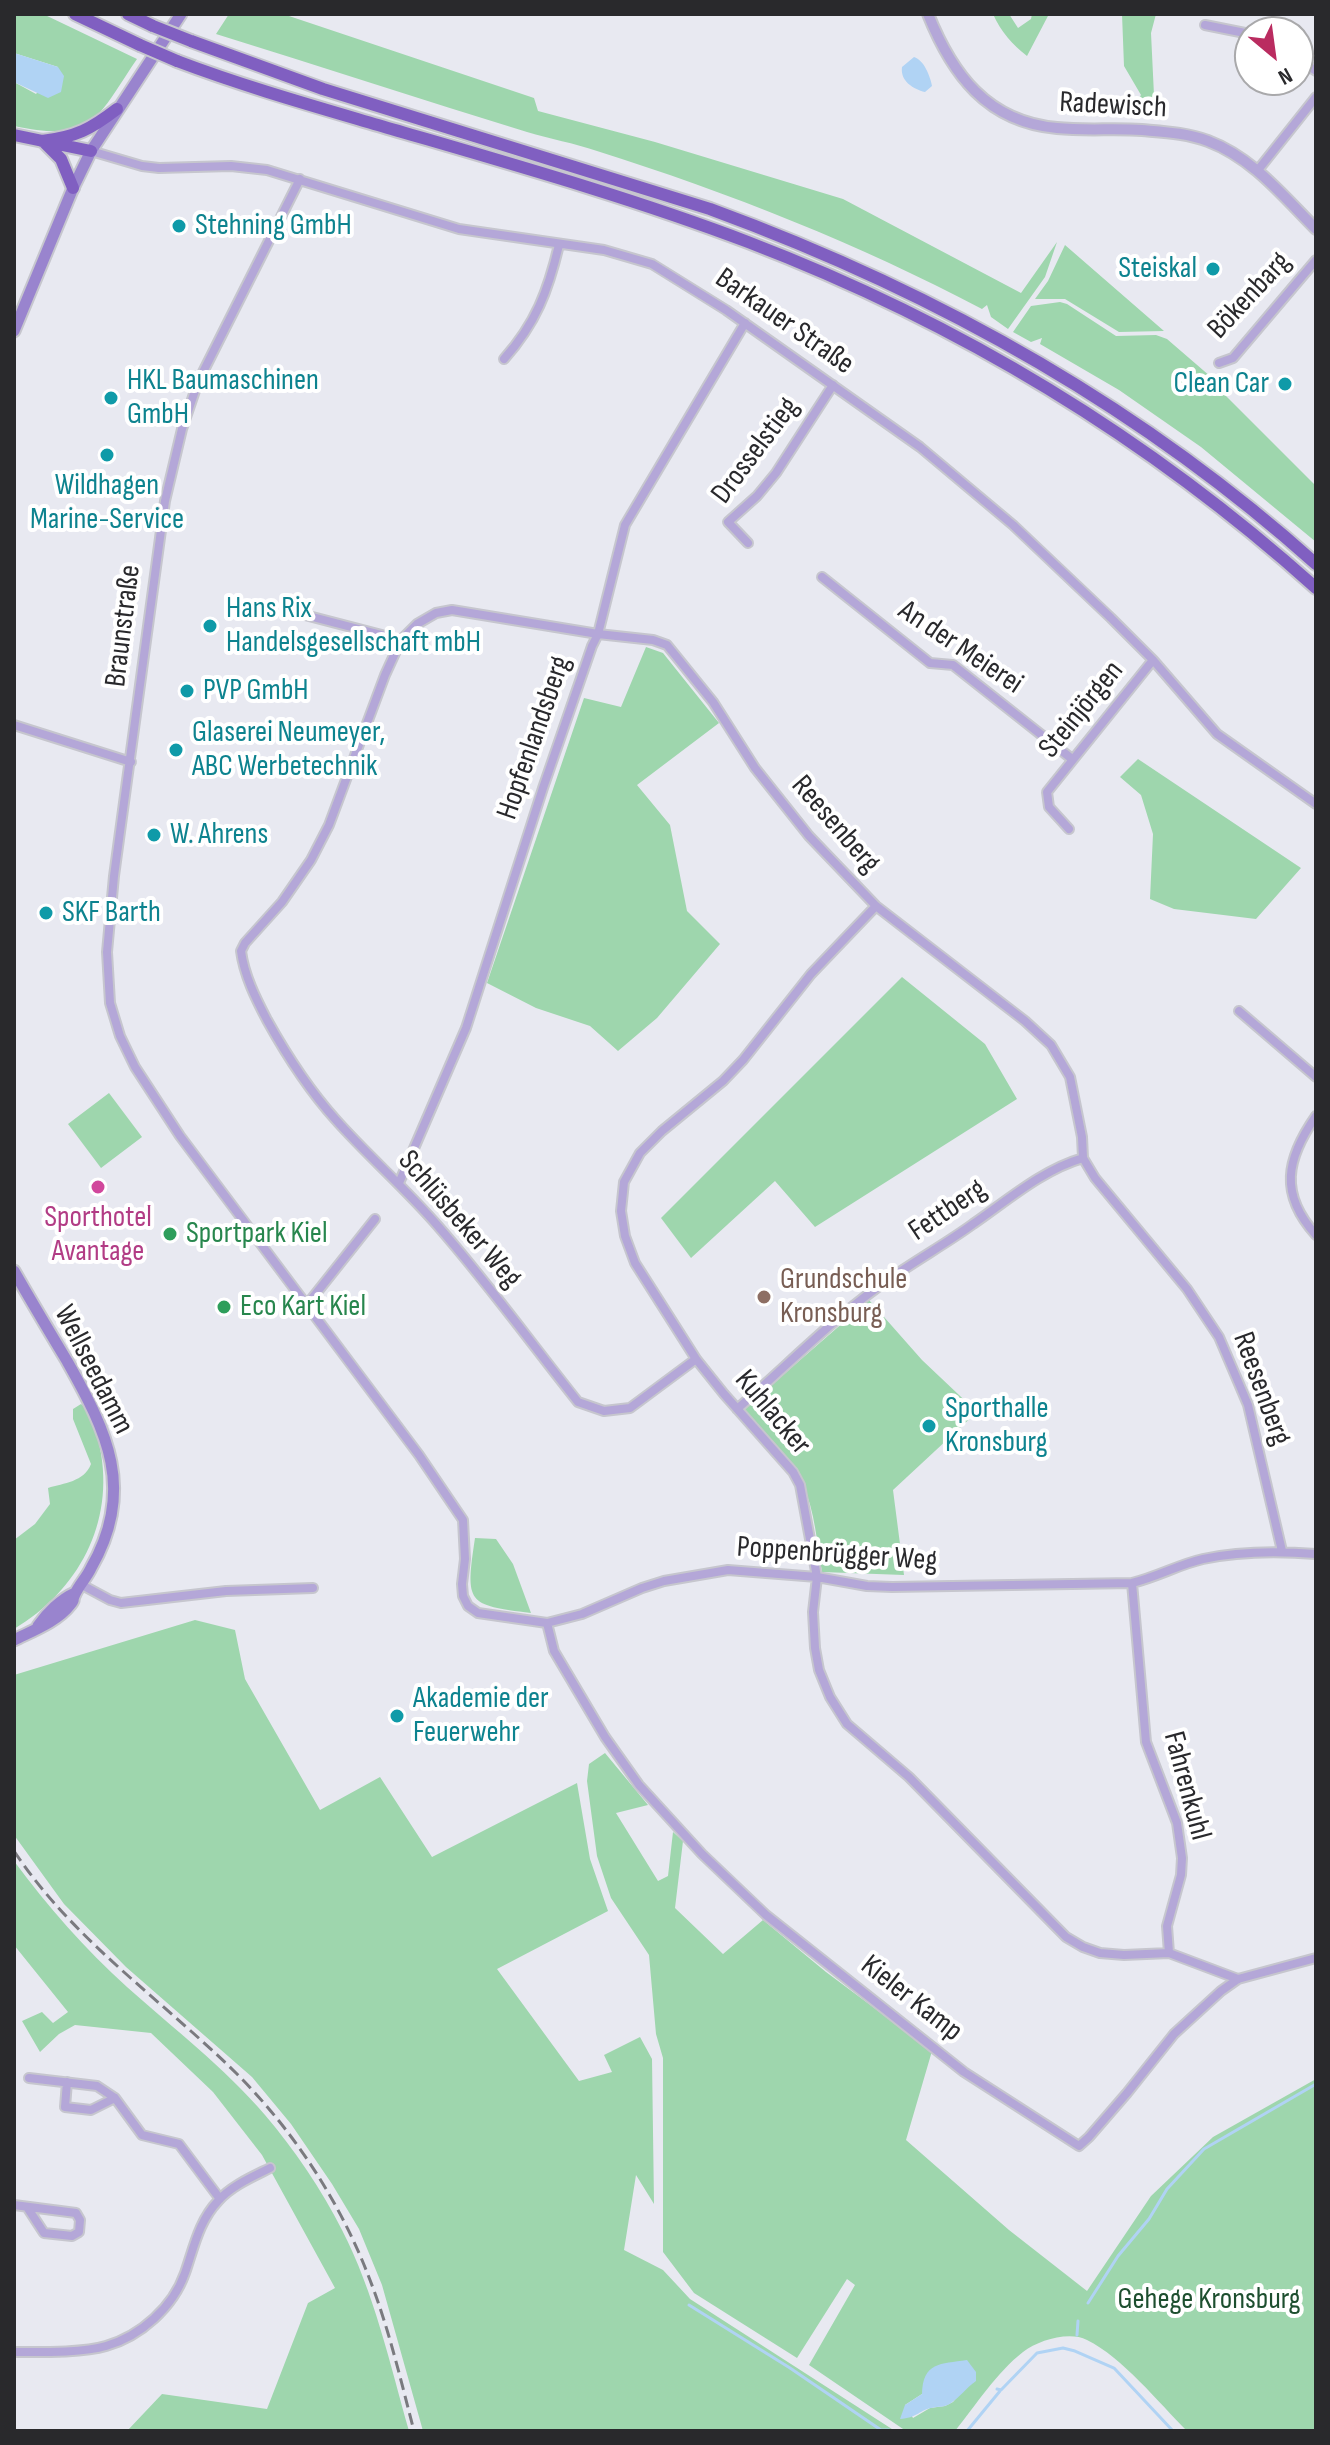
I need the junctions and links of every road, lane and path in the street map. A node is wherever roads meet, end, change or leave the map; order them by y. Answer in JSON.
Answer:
{"nodes":[{"id":1,"x":75,"y":14,"type":"edge"},
{"id":2,"x":128,"y":14,"type":"edge"},
{"id":3,"x":181,"y":14,"type":"edge"},
{"id":4,"x":928,"y":14,"type":"edge"},
{"id":5,"x":1205,"y":25,"type":"dead end"},
{"id":6,"x":1234,"y":31,"type":"edge"},
{"id":7,"x":1316,"y":97,"type":"edge"},
{"id":8,"x":117,"y":109,"type":"junction"},
{"id":9,"x":14,"y":135,"type":"edge"},
{"id":10,"x":42,"y":141,"type":"junction"},
{"id":11,"x":91,"y":151,"type":"junction"},
{"id":12,"x":1258,"y":170,"type":"junction"},
{"id":13,"x":300,"y":179,"type":"junction"},
{"id":14,"x":73,"y":188,"type":"junction"},
{"id":15,"x":1316,"y":229,"type":"edge"},
{"id":16,"x":559,"y":245,"type":"junction"},
{"id":17,"x":1316,"y":260,"type":"edge"},
{"id":18,"x":745,"y":323,"type":"junction"},
{"id":19,"x":14,"y":331,"type":"edge"},
{"id":20,"x":504,"y":359,"type":"dead end"},
{"id":21,"x":1219,"y":363,"type":"dead end"},
{"id":22,"x":833,"y":385,"type":"junction"},
{"id":23,"x":748,"y":543,"type":"dead end"},
{"id":24,"x":1316,"y":564,"type":"edge"},
{"id":25,"x":822,"y":577,"type":"dead end"},
{"id":26,"x":1316,"y":588,"type":"edge"},
{"id":27,"x":301,"y":614,"type":"dead end"},
{"id":28,"x":598,"y":634,"type":"junction"},
{"id":29,"x":401,"y":640,"type":"junction"},
{"id":30,"x":1153,"y":660,"type":"junction"},
{"id":31,"x":14,"y":725,"type":"edge"},
{"id":32,"x":1072,"y":759,"type":"junction"},
{"id":33,"x":131,"y":762,"type":"junction"},
{"id":34,"x":1316,"y":804,"type":"edge"},
{"id":35,"x":1069,"y":829,"type":"dead end"},
{"id":36,"x":876,"y":906,"type":"junction"},
{"id":37,"x":241,"y":951,"type":"joint"},
{"id":38,"x":1239,"y":1011,"type":"dead end"},
{"id":39,"x":1316,"y":1077,"type":"edge"},
{"id":40,"x":1316,"y":1116,"type":"edge"},
{"id":41,"x":1083,"y":1158,"type":"junction"},
{"id":42,"x":399,"y":1183,"type":"junction"},
{"id":43,"x":375,"y":1219,"type":"dead end"},
{"id":44,"x":1316,"y":1235,"type":"edge"},
{"id":45,"x":14,"y":1271,"type":"edge"},
{"id":46,"x":306,"y":1306,"type":"junction"},
{"id":47,"x":696,"y":1359,"type":"junction"},
{"id":48,"x":737,"y":1409,"type":"junction"},
{"id":49,"x":1282,"y":1551,"type":"junction"},
{"id":50,"x":1316,"y":1554,"type":"edge"},
{"id":51,"x":817,"y":1577,"type":"junction"},
{"id":52,"x":1132,"y":1583,"type":"junction"},
{"id":53,"x":313,"y":1588,"type":"dead end"},
{"id":54,"x":79,"y":1589,"type":"junction"},
{"id":55,"x":463,"y":1596,"type":"joint"},
{"id":56,"x":547,"y":1623,"type":"junction"},
{"id":57,"x":14,"y":1640,"type":"edge"},
{"id":58,"x":1169,"y":1953,"type":"junction"},
{"id":59,"x":1316,"y":1958,"type":"edge"},
{"id":60,"x":1238,"y":1979,"type":"junction"},
{"id":61,"x":29,"y":2078,"type":"dead end"},
{"id":62,"x":67,"y":2082,"type":"junction"},
{"id":63,"x":115,"y":2098,"type":"junction"},
{"id":64,"x":270,"y":2168,"type":"dead end"},
{"id":65,"x":220,"y":2199,"type":"junction"},
{"id":66,"x":14,"y":2205,"type":"edge"},
{"id":67,"x":27,"y":2207,"type":"junction"},
{"id":68,"x":14,"y":2352,"type":"edge"}],
"edges":[{"from":1,"to":26,"type":"highway","bridge":true},
{"from":2,"to":24,"type":"highway","bridge":true},
{"from":3,"to":8,"type":"main road"},
{"from":4,"to":12,"type":"street","name":"Radewisch"},
{"from":5,"to":6,"type":"street"},
{"from":7,"to":12,"type":"street"},
{"from":8,"to":10,"type":"highway"},
{"from":8,"to":11,"type":"main road"},
{"from":9,"to":10,"type":"highway"},
{"from":10,"to":11,"type":"highway"},
{"from":10,"to":14,"type":"highway"},
{"from":11,"to":13,"type":"street","name":"Barkauer Straße"},
{"from":11,"to":14,"type":"main road"},
{"from":12,"to":15,"type":"street","name":"Radewisch"},
{"from":13,"to":16,"type":"street","name":"Barkauer Straße"},
{"from":13,"to":33,"type":"street","name":"Braunstraße"},
{"from":14,"to":19,"type":"main road"},
{"from":16,"to":18,"type":"street","name":"Barkauer Straße"},
{"from":16,"to":20,"type":"street"},
{"from":17,"to":21,"type":"street","name":"Bökenbarg"},
{"from":18,"to":22,"type":"street","name":"Barkauer Straße"},
{"from":18,"to":28,"type":"street","name":"Hopfenlandsberg"},
{"from":22,"to":23,"type":"street","name":"Drosselstieg"},
{"from":22,"to":30,"type":"street","name":"Barkauer Straße"},
{"from":25,"to":32,"type":"street","name":"An der Meierei"},
{"from":27,"to":29,"type":"street"},
{"from":28,"to":29,"type":"street","name":"Reesenberg"},
{"from":28,"to":36,"type":"street","name":"Reesenberg"},
{"from":28,"to":42,"type":"street","name":"Hopfenlandsberg"},
{"from":29,"to":37,"type":"street","name":"Reesenberg"},
{"from":30,"to":32,"type":"street","name":"Steinjörgen"},
{"from":30,"to":34,"type":"street","name":"Barkauer Straße"},
{"from":31,"to":33,"type":"street"},
{"from":32,"to":35,"type":"street","name":"Steinjörgen"},
{"from":33,"to":46,"type":"street","name":"Braunstraße"},
{"from":36,"to":41,"type":"street","name":"Reesenberg"},
{"from":36,"to":47,"type":"street","name":"Kuhlacker"},
{"from":37,"to":42,"type":"street","name":"Schlüsbeker Weg"},
{"from":38,"to":39,"type":"street"},
{"from":40,"to":44,"type":"street"},
{"from":41,"to":48,"type":"street","name":"Fettberg"},
{"from":41,"to":49,"type":"street","name":"Reesenberg"},
{"from":42,"to":47,"type":"street","name":"Schlüsbeker Weg"},
{"from":43,"to":46,"type":"street"},
{"from":45,"to":54,"type":"main road","name":"Wellseedamm"},
{"from":46,"to":55,"type":"street","name":"Braunstraße"},
{"from":47,"to":48,"type":"street","name":"Kuhlacker"},
{"from":48,"to":51,"type":"street","name":"Kuhlacker"},
{"from":49,"to":50,"type":"street","name":"Poppenbrügger Weg"},
{"from":49,"to":52,"type":"street","name":"Poppenbrügger Weg"},
{"from":51,"to":52,"type":"street","name":"Poppenbrügger Weg"},
{"from":51,"to":56,"type":"street","name":"Poppenbrügger Weg"},
{"from":51,"to":58,"type":"street","name":"Kuhlacker"},
{"from":52,"to":58,"type":"street","name":"Fahrenkuhl"},
{"from":53,"to":54,"type":"street"},
{"from":54,"to":57,"type":"main road","name":"Wellseedamm"},
{"from":55,"to":56,"type":"street","name":"Poppenbrügger Weg"},
{"from":56,"to":60,"type":"street","name":"Kieler Kamp"},
{"from":58,"to":60,"type":"street","name":"Kuhlacker"},
{"from":59,"to":60,"type":"street","name":"Kieler Kamp"},
{"from":61,"to":62,"type":"street"},
{"from":62,"to":63,"type":"street"},
{"from":62,"to":63,"type":"street"},
{"from":63,"to":65,"type":"street"},
{"from":64,"to":65,"type":"street"},
{"from":65,"to":68,"type":"street"},
{"from":66,"to":67,"type":"street"},
{"from":67,"to":67,"type":"street"}]}
